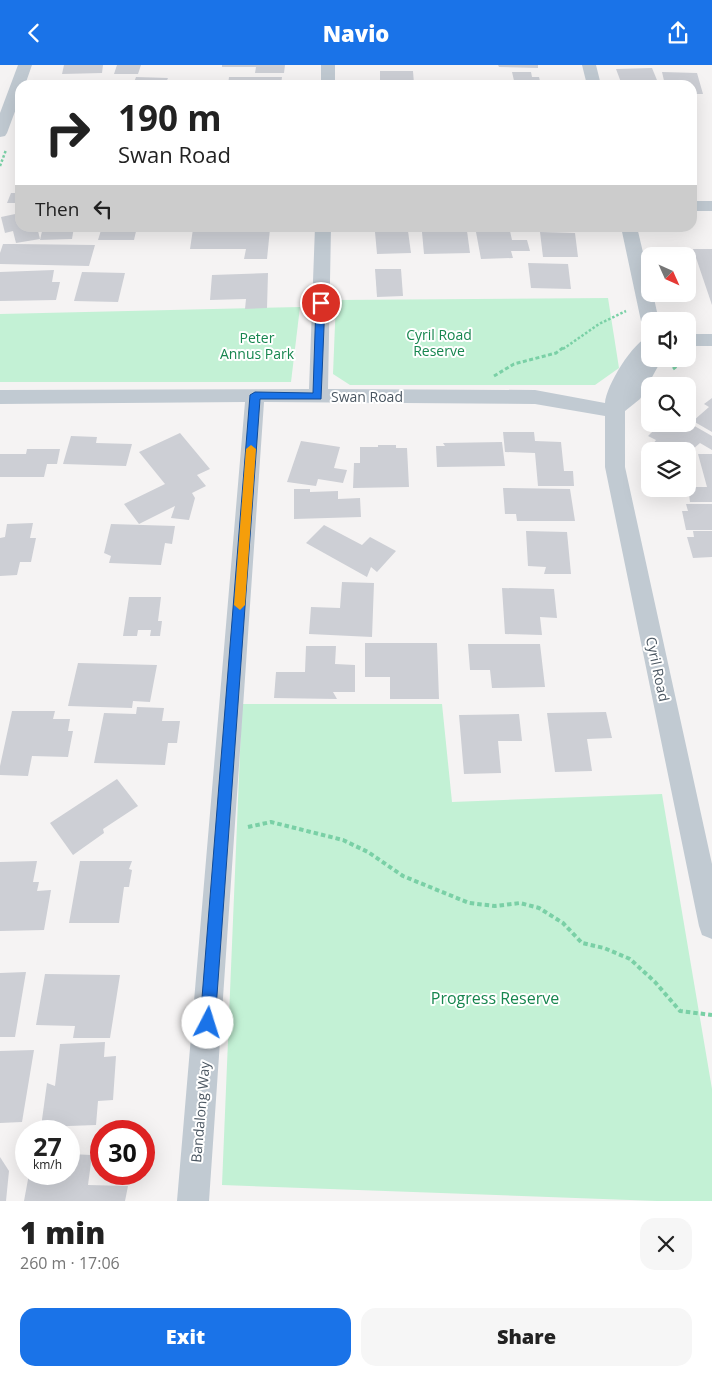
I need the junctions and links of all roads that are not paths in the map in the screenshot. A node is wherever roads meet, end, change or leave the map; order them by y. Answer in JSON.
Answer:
{"nodes":[{"id":1,"x":25,"y":65,"type":"edge"},
{"id":2,"x":328,"y":65,"type":"edge"},
{"id":3,"x":589,"y":65,"type":"edge"},
{"id":4,"x":19,"y":80,"type":"edge"},
{"id":5,"x":328,"y":80,"type":"edge"},
{"id":6,"x":593,"y":80,"type":"edge"},
{"id":7,"x":15,"y":92,"type":"edge"},
{"id":8,"x":0,"y":133,"type":"edge"},
{"id":9,"x":697,"y":205,"type":"edge"},
{"id":10,"x":712,"y":206,"type":"edge"},
{"id":11,"x":323,"y":232,"type":"edge"},
{"id":12,"x":630,"y":232,"type":"edge"},
{"id":13,"x":648,"y":312,"type":"edge"},
{"id":14,"x":696,"y":340,"type":"edge"},
{"id":15,"x":712,"y":340,"type":"edge"},
{"id":16,"x":641,"y":351,"type":"edge"},
{"id":17,"x":648,"y":367,"type":"edge"},
{"id":18,"x":255,"y":395,"type":"junction"},
{"id":19,"x":318,"y":396,"type":"junction"},
{"id":20,"x":0,"y":397,"type":"edge"},
{"id":21,"x":614,"y":411,"type":"junction"},
{"id":22,"x":712,"y":926,"type":"edge"},
{"id":23,"x":193,"y":1201,"type":"edge"}],
"edges":[{"from":1,"to":4,"type":"street"},
{"from":2,"to":5,"type":"street"},
{"from":3,"to":6,"type":"street"},
{"from":7,"to":8,"type":"street"},
{"from":9,"to":10,"type":"street"},
{"from":11,"to":19,"type":"street"},
{"from":12,"to":13,"type":"street"},
{"from":14,"to":15,"type":"street"},
{"from":16,"to":21,"type":"street","name":"Cyril Road"},
{"from":17,"to":21,"type":"street"},
{"from":18,"to":19,"type":"street","name":"Swan Road"},
{"from":18,"to":20,"type":"street","name":"Swan Road"},
{"from":18,"to":23,"type":"street","name":"Bandalong Way"},
{"from":19,"to":21,"type":"street","name":"Swan Road"},
{"from":21,"to":22,"type":"street","name":"Cyril Road"}]}
